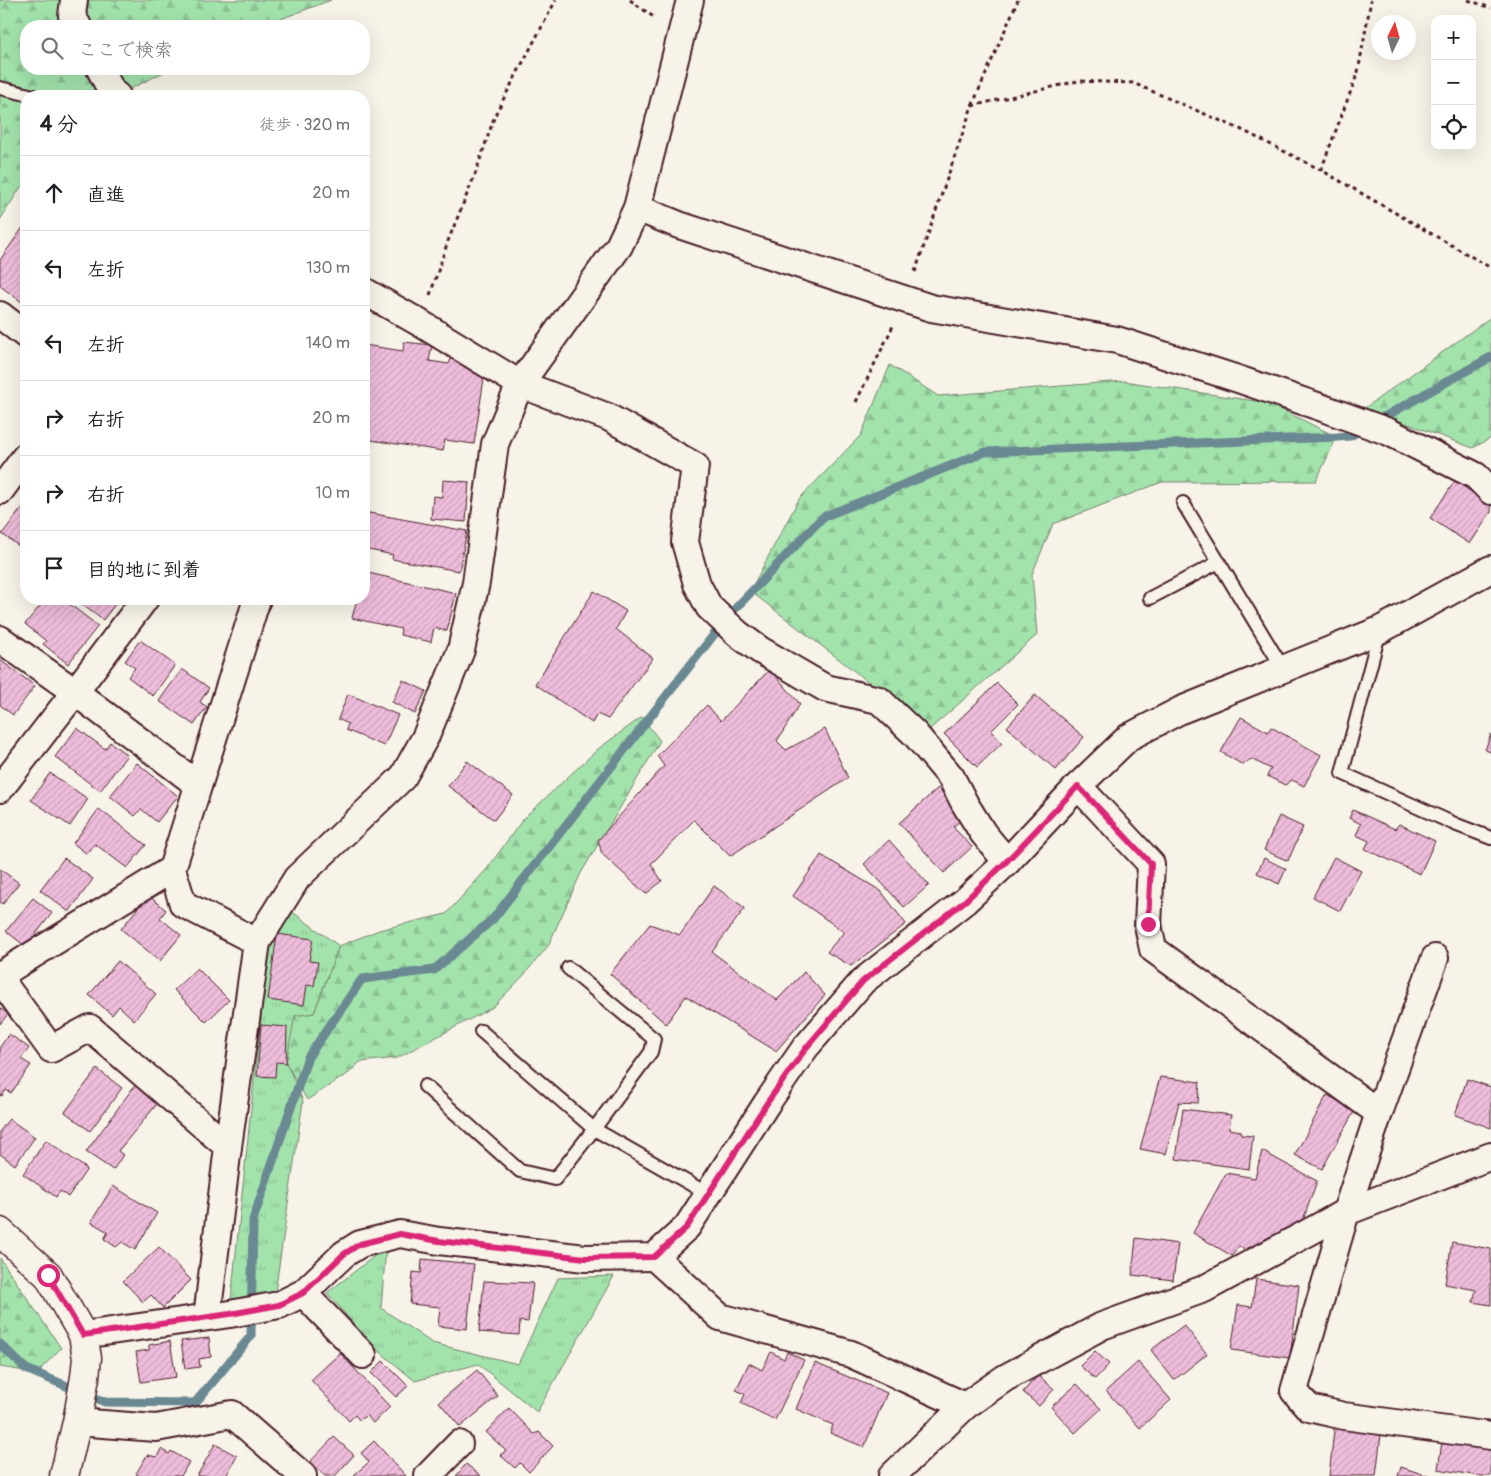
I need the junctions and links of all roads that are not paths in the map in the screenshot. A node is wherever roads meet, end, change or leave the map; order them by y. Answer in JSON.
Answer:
{"nodes":[{"id":1,"x":74,"y":0,"type":"edge"},
{"id":2,"x":690,"y":0,"type":"edge"},
{"id":3,"x":74,"y":20,"type":"edge"},
{"id":4,"x":103,"y":75,"type":"edge"},
{"id":5,"x":0,"y":88,"type":"edge"},
{"id":6,"x":109,"y":90,"type":"edge"},
{"id":7,"x":20,"y":93,"type":"edge"},
{"id":8,"x":637,"y":208,"type":"junction"},
{"id":9,"x":370,"y":294,"type":"edge"},
{"id":10,"x":0,"y":315,"type":"edge"},
{"id":11,"x":20,"y":330,"type":"edge"},
{"id":12,"x":520,"y":384,"type":"junction"},
{"id":13,"x":20,"y":464,"type":"edge"},
{"id":14,"x":1491,"y":491,"type":"edge"},
{"id":15,"x":0,"y":492,"type":"edge"},
{"id":16,"x":1183,"y":504,"type":"dead end"},
{"id":17,"x":1219,"y":562,"type":"junction"},
{"id":18,"x":1491,"y":569,"type":"edge"},
{"id":19,"x":1150,"y":598,"type":"dead end"},
{"id":20,"x":140,"y":605,"type":"edge"},
{"id":21,"x":255,"y":605,"type":"edge"},
{"id":22,"x":1380,"y":630,"type":"junction"},
{"id":23,"x":0,"y":639,"type":"edge"},
{"id":24,"x":1284,"y":670,"type":"junction"},
{"id":25,"x":75,"y":692,"type":"junction"},
{"id":26,"x":198,"y":785,"type":"junction"},
{"id":27,"x":1078,"y":786,"type":"junction"},
{"id":28,"x":0,"y":788,"type":"edge"},
{"id":29,"x":1491,"y":838,"type":"edge"},
{"id":30,"x":1006,"y":862,"type":"junction"},
{"id":31,"x":172,"y":869,"type":"junction"},
{"id":32,"x":257,"y":942,"type":"junction"},
{"id":33,"x":1436,"y":958,"type":"dead end"},
{"id":34,"x":568,"y":968,"type":"dead end"},
{"id":35,"x":0,"y":975,"type":"edge"},
{"id":36,"x":0,"y":979,"type":"edge"},
{"id":37,"x":482,"y":1031,"type":"dead end"},
{"id":38,"x":425,"y":1086,"type":"dead end"},
{"id":39,"x":1379,"y":1113,"type":"junction"},
{"id":40,"x":594,"y":1129,"type":"junction"},
{"id":41,"x":228,"y":1147,"type":"junction"},
{"id":42,"x":1491,"y":1156,"type":"edge"},
{"id":43,"x":708,"y":1194,"type":"junction"},
{"id":44,"x":1346,"y":1212,"type":"junction"},
{"id":45,"x":0,"y":1232,"type":"edge"},
{"id":46,"x":654,"y":1257,"type":"junction"},
{"id":47,"x":303,"y":1293,"type":"junction"},
{"id":48,"x":219,"y":1315,"type":"junction"},
{"id":49,"x":83,"y":1335,"type":"junction"},
{"id":50,"x":363,"y":1355,"type":"dead end"},
{"id":51,"x":965,"y":1406,"type":"junction"},
{"id":52,"x":77,"y":1422,"type":"junction"},
{"id":53,"x":1491,"y":1436,"type":"edge"},
{"id":54,"x":459,"y":1444,"type":"dead end"},
{"id":55,"x":896,"y":1475,"type":"edge"},
{"id":56,"x":64,"y":1476,"type":"edge"},
{"id":57,"x":303,"y":1476,"type":"edge"},
{"id":58,"x":428,"y":1476,"type":"edge"}],
"edges":[{"from":1,"to":3,"type":"street"},
{"from":2,"to":8,"type":"street"},
{"from":4,"to":6,"type":"street"},
{"from":5,"to":7,"type":"lane"},
{"from":8,"to":12,"type":"street"},
{"from":8,"to":14,"type":"street"},
{"from":9,"to":12,"type":"street"},
{"from":10,"to":11,"type":"street"},
{"from":12,"to":30,"type":"street"},
{"from":12,"to":32,"type":"street"},
{"from":13,"to":15,"type":"street"},
{"from":16,"to":17,"type":"lane"},
{"from":17,"to":19,"type":"lane"},
{"from":17,"to":24,"type":"lane"},
{"from":18,"to":22,"type":"street"},
{"from":20,"to":25,"type":"street"},
{"from":21,"to":26,"type":"street"},
{"from":22,"to":24,"type":"street"},
{"from":22,"to":29,"type":"lane"},
{"from":23,"to":25,"type":"street"},
{"from":24,"to":27,"type":"street"},
{"from":25,"to":26,"type":"street"},
{"from":25,"to":28,"type":"street"},
{"from":26,"to":31,"type":"street"},
{"from":27,"to":30,"type":"street"},
{"from":27,"to":39,"type":"street"},
{"from":30,"to":43,"type":"street"},
{"from":31,"to":32,"type":"street"},
{"from":31,"to":35,"type":"street"},
{"from":32,"to":41,"type":"street"},
{"from":33,"to":39,"type":"street"},
{"from":34,"to":40,"type":"lane"},
{"from":36,"to":41,"type":"street"},
{"from":37,"to":40,"type":"lane"},
{"from":38,"to":40,"type":"lane"},
{"from":39,"to":44,"type":"street"},
{"from":40,"to":43,"type":"lane"},
{"from":41,"to":48,"type":"street"},
{"from":42,"to":44,"type":"street"},
{"from":43,"to":46,"type":"street"},
{"from":44,"to":51,"type":"street"},
{"from":44,"to":53,"type":"street"},
{"from":45,"to":49,"type":"street"},
{"from":46,"to":47,"type":"street"},
{"from":46,"to":51,"type":"street"},
{"from":47,"to":48,"type":"street"},
{"from":47,"to":50,"type":"street"},
{"from":48,"to":49,"type":"street"},
{"from":49,"to":52,"type":"street"},
{"from":51,"to":55,"type":"street"},
{"from":52,"to":56,"type":"street"},
{"from":52,"to":57,"type":"street"},
{"from":54,"to":58,"type":"street"}]}
